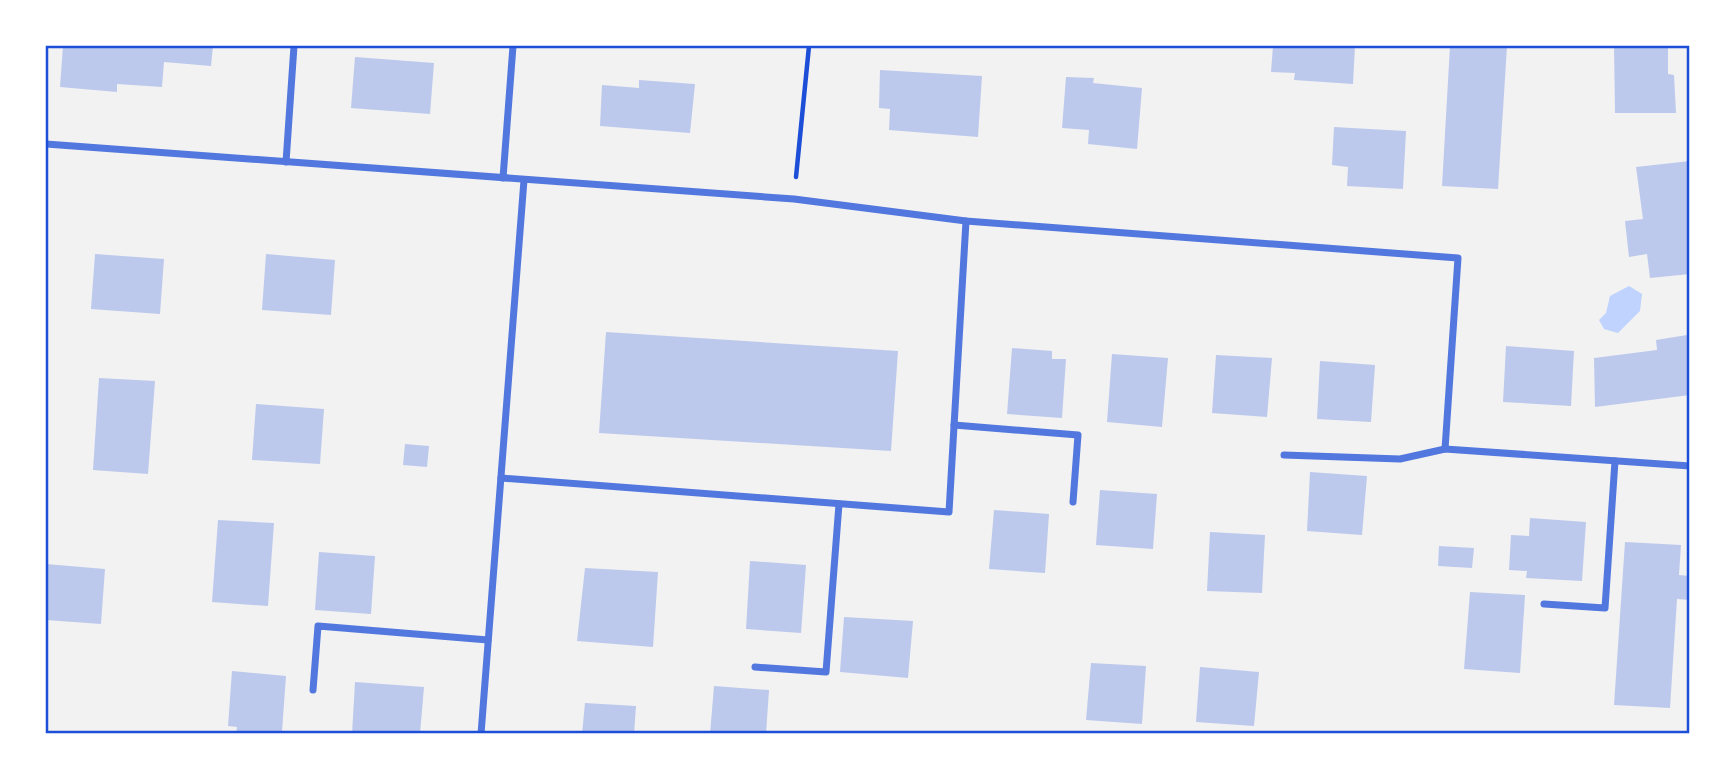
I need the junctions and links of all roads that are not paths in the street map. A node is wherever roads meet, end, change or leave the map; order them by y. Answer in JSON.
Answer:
{"nodes":[{"id":1,"x":294,"y":46,"type":"edge"},
{"id":2,"x":513,"y":46,"type":"edge"},
{"id":3,"x":46,"y":144,"type":"edge"},
{"id":4,"x":286,"y":162,"type":"junction"},
{"id":5,"x":503,"y":178,"type":"junction"},
{"id":6,"x":524,"y":180,"type":"junction"},
{"id":7,"x":966,"y":220,"type":"junction"},
{"id":8,"x":954,"y":425,"type":"junction"},
{"id":9,"x":1445,"y":449,"type":"junction"},
{"id":10,"x":1284,"y":455,"type":"dead end"},
{"id":11,"x":1615,"y":461,"type":"junction"},
{"id":12,"x":1689,"y":466,"type":"edge"},
{"id":13,"x":501,"y":478,"type":"junction"},
{"id":14,"x":1073,"y":502,"type":"dead end"},
{"id":15,"x":839,"y":504,"type":"junction"},
{"id":16,"x":1544,"y":604,"type":"dead end"},
{"id":17,"x":488,"y":640,"type":"junction"},
{"id":18,"x":755,"y":667,"type":"dead end"},
{"id":19,"x":313,"y":690,"type":"dead end"},
{"id":20,"x":481,"y":733,"type":"edge"}],
"edges":[{"from":1,"to":4,"type":"street"},
{"from":2,"to":5,"type":"street"},
{"from":3,"to":4,"type":"street"},
{"from":4,"to":5,"type":"street"},
{"from":5,"to":6,"type":"street"},
{"from":6,"to":7,"type":"street"},
{"from":6,"to":13,"type":"street"},
{"from":7,"to":8,"type":"street"},
{"from":7,"to":9,"type":"street"},
{"from":8,"to":14,"type":"street"},
{"from":8,"to":15,"type":"street"},
{"from":9,"to":10,"type":"street"},
{"from":9,"to":11,"type":"street"},
{"from":11,"to":12,"type":"street"},
{"from":11,"to":16,"type":"street"},
{"from":13,"to":15,"type":"street"},
{"from":13,"to":17,"type":"street"},
{"from":15,"to":18,"type":"street"},
{"from":17,"to":19,"type":"street"},
{"from":17,"to":20,"type":"street"}]}
